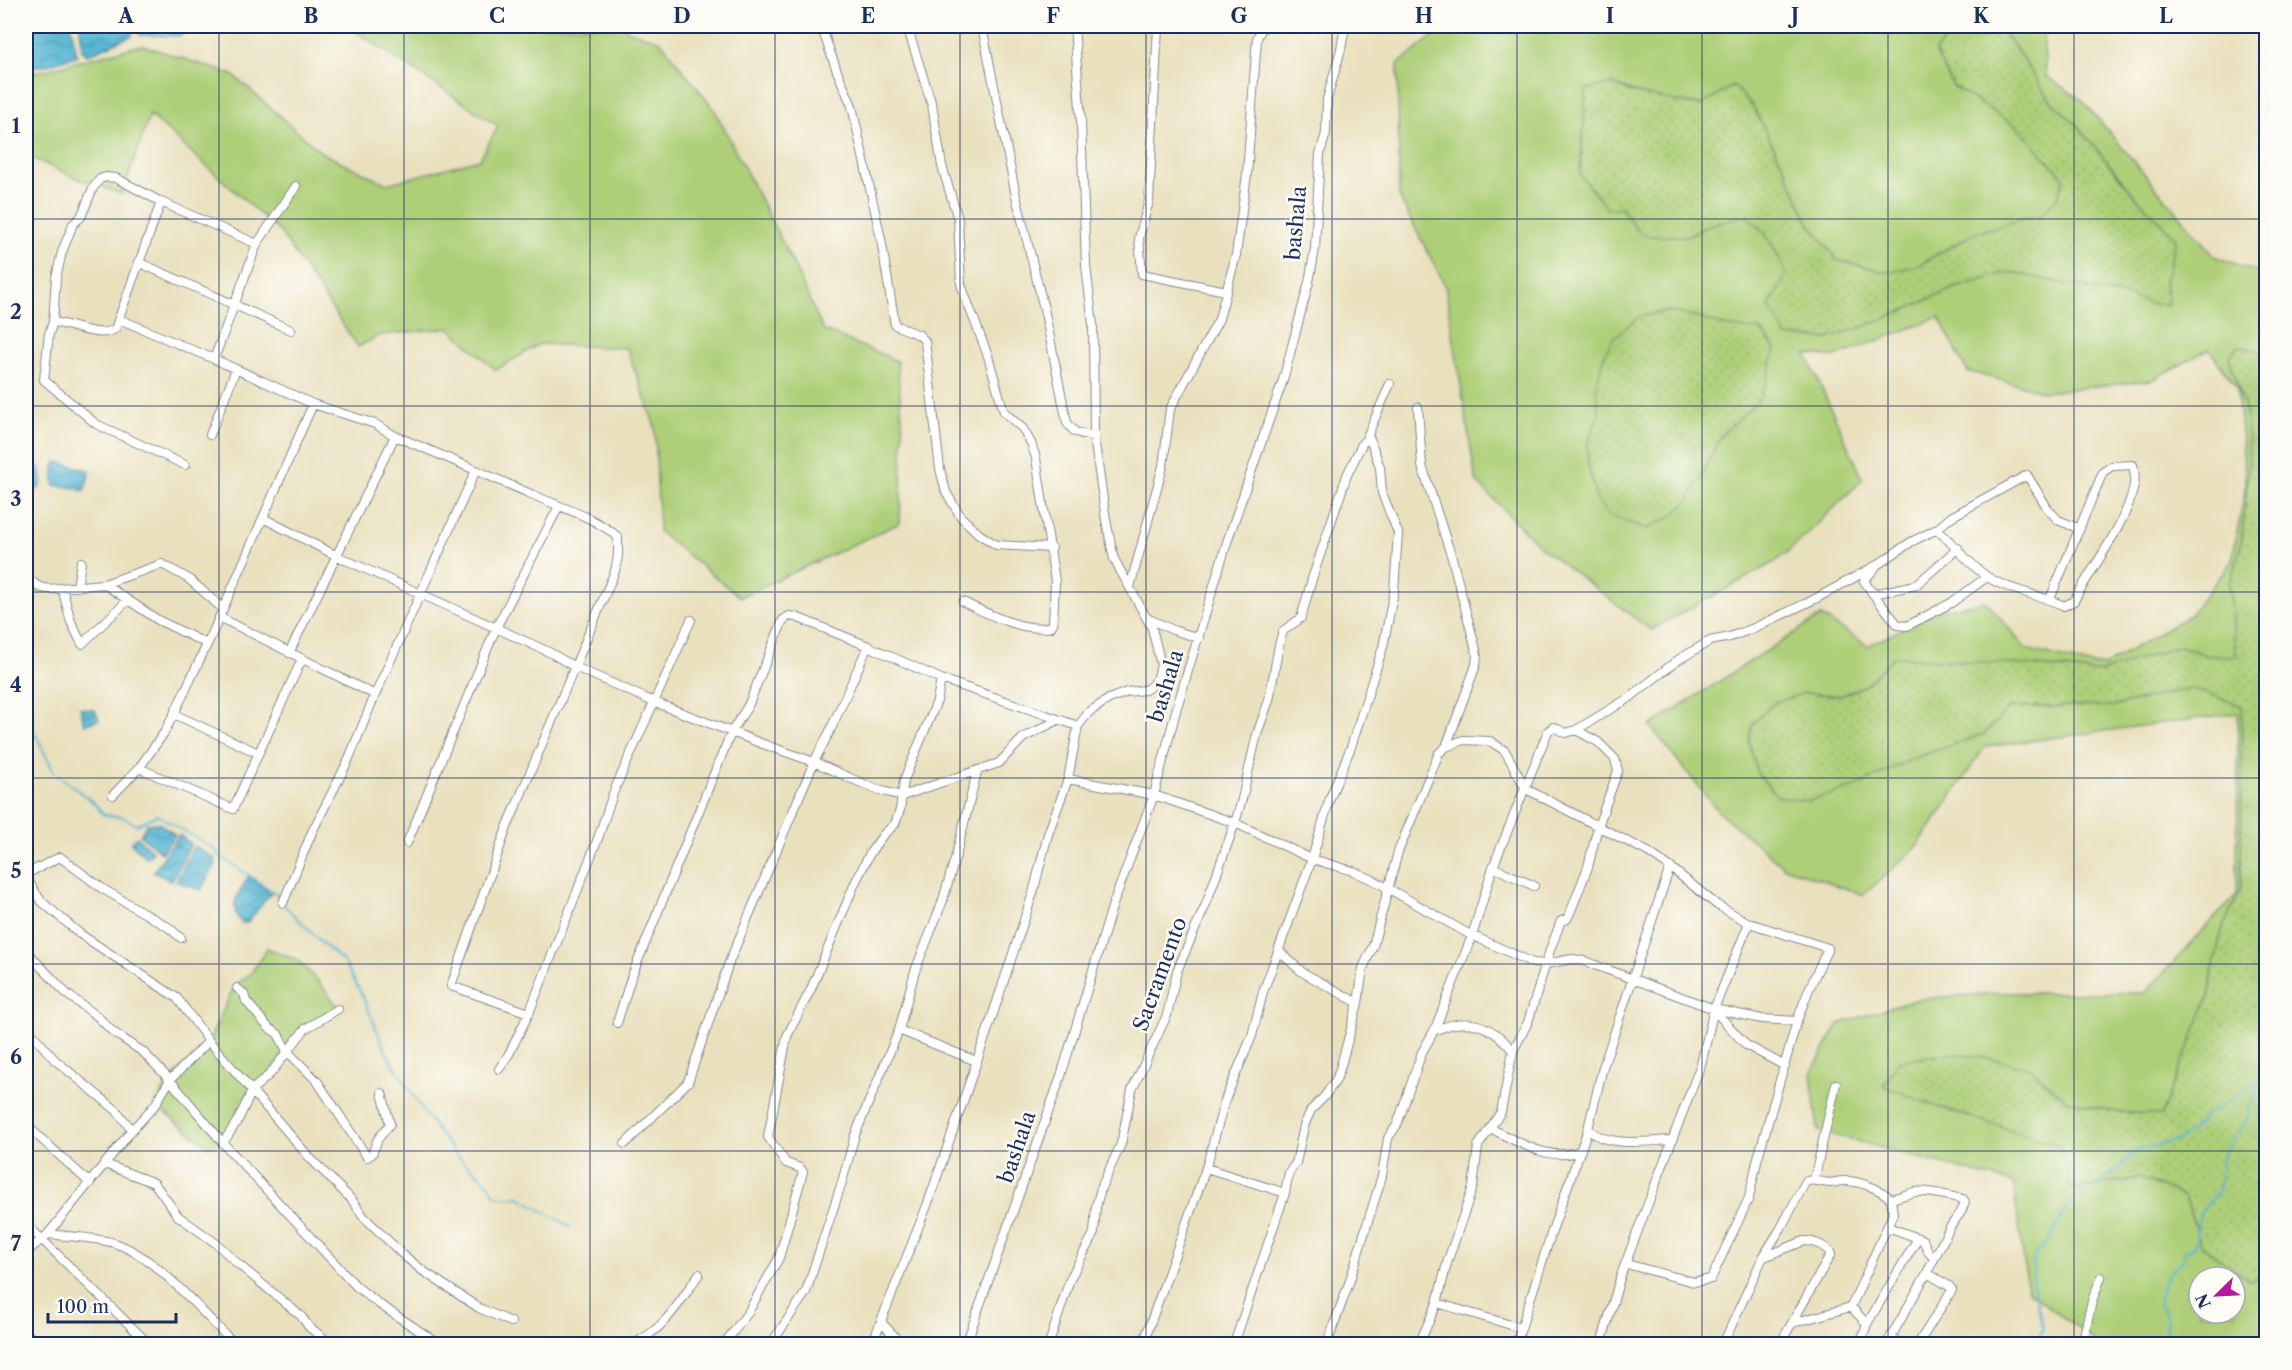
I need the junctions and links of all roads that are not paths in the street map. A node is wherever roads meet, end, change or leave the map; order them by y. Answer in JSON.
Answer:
{"nodes":[{"id":1,"x":821,"y":26,"type":"edge"},
{"id":2,"x":907,"y":26,"type":"edge"},
{"id":3,"x":982,"y":26,"type":"edge"},
{"id":4,"x":1074,"y":26,"type":"edge"},
{"id":5,"x":1158,"y":26,"type":"edge"},
{"id":6,"x":1255,"y":26,"type":"edge"},
{"id":7,"x":1263,"y":26,"type":"edge"},
{"id":8,"x":1345,"y":26,"type":"edge"},
{"id":9,"x":1257,"y":38,"type":"junction"},
{"id":10,"x":296,"y":186,"type":"dead end"},
{"id":11,"x":161,"y":202,"type":"junction"},
{"id":12,"x":257,"y":244,"type":"junction"},
{"id":13,"x":138,"y":262,"type":"junction"},
{"id":14,"x":1227,"y":291,"type":"junction"},
{"id":15,"x":235,"y":306,"type":"junction"},
{"id":16,"x":119,"y":319,"type":"junction"},
{"id":17,"x":54,"y":322,"type":"junction"},
{"id":18,"x":291,"y":330,"type":"dead end"},
{"id":19,"x":214,"y":359,"type":"junction"},
{"id":20,"x":236,"y":369,"type":"junction"},
{"id":21,"x":1390,"y":384,"type":"dead end"},
{"id":22,"x":313,"y":404,"type":"junction"},
{"id":23,"x":1418,"y":407,"type":"dead end"},
{"id":24,"x":210,"y":435,"type":"dead end"},
{"id":25,"x":395,"y":436,"type":"junction"},
{"id":26,"x":1094,"y":437,"type":"junction"},
{"id":27,"x":1366,"y":439,"type":"junction"},
{"id":28,"x":185,"y":465,"type":"dead end"},
{"id":29,"x":476,"y":470,"type":"junction"},
{"id":30,"x":559,"y":506,"type":"junction"},
{"id":31,"x":263,"y":518,"type":"junction"},
{"id":32,"x":1937,"y":529,"type":"junction"},
{"id":33,"x":2080,"y":529,"type":"junction"},
{"id":34,"x":1052,"y":548,"type":"junction"},
{"id":35,"x":1958,"y":548,"type":"junction"},
{"id":36,"x":337,"y":556,"type":"junction"},
{"id":37,"x":81,"y":562,"type":"dead end"},
{"id":38,"x":1877,"y":565,"type":"junction"},
{"id":39,"x":26,"y":577,"type":"edge"},
{"id":40,"x":1987,"y":577,"type":"junction"},
{"id":41,"x":104,"y":584,"type":"junction"},
{"id":42,"x":77,"y":586,"type":"junction"},
{"id":43,"x":1130,"y":587,"type":"junction"},
{"id":44,"x":62,"y":588,"type":"junction"},
{"id":45,"x":420,"y":592,"type":"junction"},
{"id":46,"x":1873,"y":594,"type":"junction"},
{"id":47,"x":2050,"y":598,"type":"junction"},
{"id":48,"x":128,"y":600,"type":"junction"},
{"id":49,"x":963,"y":602,"type":"dead end"},
{"id":50,"x":221,"y":613,"type":"junction"},
{"id":51,"x":1147,"y":618,"type":"junction"},
{"id":52,"x":691,"y":620,"type":"dead end"},
{"id":53,"x":496,"y":628,"type":"junction"},
{"id":54,"x":1199,"y":638,"type":"junction"},
{"id":55,"x":207,"y":644,"type":"junction"},
{"id":56,"x":868,"y":646,"type":"junction"},
{"id":57,"x":289,"y":653,"type":"junction"},
{"id":58,"x":302,"y":660,"type":"junction"},
{"id":59,"x":575,"y":667,"type":"junction"},
{"id":60,"x":941,"y":678,"type":"junction"},
{"id":61,"x":375,"y":695,"type":"junction"},
{"id":62,"x":654,"y":702,"type":"junction"},
{"id":63,"x":174,"y":714,"type":"junction"},
{"id":64,"x":1058,"y":720,"type":"junction"},
{"id":65,"x":1078,"y":726,"type":"junction"},
{"id":66,"x":1576,"y":730,"type":"junction"},
{"id":67,"x":732,"y":731,"type":"junction"},
{"id":68,"x":1446,"y":747,"type":"junction"},
{"id":69,"x":258,"y":753,"type":"junction"},
{"id":70,"x":814,"y":762,"type":"junction"},
{"id":71,"x":139,"y":768,"type":"junction"},
{"id":72,"x":977,"y":772,"type":"junction"},
{"id":73,"x":1068,"y":779,"type":"junction"},
{"id":74,"x":1526,"y":789,"type":"junction"},
{"id":75,"x":113,"y":795,"type":"dead end"},
{"id":76,"x":1154,"y":795,"type":"junction"},
{"id":77,"x":902,"y":796,"type":"junction"},
{"id":78,"x":1234,"y":823,"type":"junction"},
{"id":79,"x":1598,"y":826,"type":"junction"},
{"id":80,"x":407,"y":843,"type":"dead end"},
{"id":81,"x":1312,"y":859,"type":"junction"},
{"id":82,"x":1493,"y":867,"type":"junction"},
{"id":83,"x":1670,"y":867,"type":"junction"},
{"id":84,"x":26,"y":874,"type":"edge"},
{"id":85,"x":26,"y":878,"type":"edge"},
{"id":86,"x":1534,"y":886,"type":"dead end"},
{"id":87,"x":1387,"y":888,"type":"junction"},
{"id":88,"x":283,"y":903,"type":"dead end"},
{"id":89,"x":1749,"y":923,"type":"junction"},
{"id":90,"x":1472,"y":936,"type":"junction"},
{"id":91,"x":181,"y":938,"type":"dead end"},
{"id":92,"x":26,"y":951,"type":"edge"},
{"id":93,"x":1280,"y":951,"type":"junction"},
{"id":94,"x":1546,"y":963,"type":"junction"},
{"id":95,"x":1633,"y":979,"type":"junction"},
{"id":96,"x":237,"y":988,"type":"dead end"},
{"id":97,"x":1358,"y":1003,"type":"junction"},
{"id":98,"x":338,"y":1009,"type":"dead end"},
{"id":99,"x":1714,"y":1010,"type":"junction"},
{"id":100,"x":529,"y":1013,"type":"junction"},
{"id":101,"x":1797,"y":1021,"type":"junction"},
{"id":102,"x":617,"y":1023,"type":"dead end"},
{"id":103,"x":26,"y":1027,"type":"edge"},
{"id":104,"x":899,"y":1030,"type":"junction"},
{"id":105,"x":1434,"y":1031,"type":"junction"},
{"id":106,"x":209,"y":1041,"type":"junction"},
{"id":107,"x":287,"y":1050,"type":"junction"},
{"id":108,"x":1513,"y":1051,"type":"junction"},
{"id":109,"x":976,"y":1061,"type":"junction"},
{"id":110,"x":1785,"y":1066,"type":"junction"},
{"id":111,"x":499,"y":1069,"type":"dead end"},
{"id":112,"x":170,"y":1080,"type":"junction"},
{"id":113,"x":1836,"y":1084,"type":"dead end"},
{"id":114,"x":253,"y":1089,"type":"junction"},
{"id":115,"x":382,"y":1093,"type":"dead end"},
{"id":116,"x":26,"y":1125,"type":"edge"},
{"id":117,"x":1490,"y":1128,"type":"junction"},
{"id":118,"x":1588,"y":1129,"type":"junction"},
{"id":119,"x":132,"y":1130,"type":"junction"},
{"id":120,"x":1672,"y":1140,"type":"junction"},
{"id":121,"x":223,"y":1143,"type":"junction"},
{"id":122,"x":625,"y":1144,"type":"dead end"},
{"id":123,"x":1581,"y":1150,"type":"junction"},
{"id":124,"x":105,"y":1164,"type":"junction"},
{"id":125,"x":1206,"y":1168,"type":"junction"},
{"id":126,"x":1814,"y":1180,"type":"junction"},
{"id":127,"x":90,"y":1183,"type":"junction"},
{"id":128,"x":1286,"y":1192,"type":"junction"},
{"id":129,"x":1892,"y":1199,"type":"junction"},
{"id":130,"x":26,"y":1224,"type":"edge"},
{"id":131,"x":1888,"y":1227,"type":"junction"},
{"id":132,"x":45,"y":1237,"type":"junction"},
{"id":133,"x":1918,"y":1238,"type":"junction"},
{"id":134,"x":26,"y":1253,"type":"edge"},
{"id":135,"x":1763,"y":1257,"type":"junction"},
{"id":136,"x":1934,"y":1258,"type":"junction"},
{"id":137,"x":1626,"y":1264,"type":"junction"},
{"id":138,"x":1927,"y":1273,"type":"junction"},
{"id":139,"x":699,"y":1274,"type":"dead end"},
{"id":140,"x":2101,"y":1276,"type":"dead end"},
{"id":141,"x":1437,"y":1303,"type":"junction"},
{"id":142,"x":1851,"y":1307,"type":"junction"},
{"id":143,"x":511,"y":1322,"type":"dead end"},
{"id":144,"x":881,"y":1322,"type":"junction"},
{"id":145,"x":1793,"y":1323,"type":"junction"},
{"id":146,"x":1867,"y":1324,"type":"junction"},
{"id":147,"x":1521,"y":1328,"type":"junction"},
{"id":148,"x":26,"y":1332,"type":"edge"},
{"id":149,"x":1888,"y":1341,"type":"edge"},
{"id":150,"x":38,"y":1344,"type":"edge"},
{"id":151,"x":149,"y":1344,"type":"edge"},
{"id":152,"x":235,"y":1344,"type":"edge"},
{"id":153,"x":331,"y":1344,"type":"edge"},
{"id":154,"x":439,"y":1344,"type":"edge"},
{"id":155,"x":633,"y":1344,"type":"edge"},
{"id":156,"x":723,"y":1344,"type":"edge"},
{"id":157,"x":771,"y":1344,"type":"edge"},
{"id":158,"x":872,"y":1344,"type":"edge"},
{"id":159,"x":902,"y":1344,"type":"edge"},
{"id":160,"x":966,"y":1344,"type":"edge"},
{"id":161,"x":1049,"y":1344,"type":"edge"},
{"id":162,"x":1143,"y":1344,"type":"edge"},
{"id":163,"x":1234,"y":1344,"type":"edge"},
{"id":164,"x":1328,"y":1344,"type":"edge"},
{"id":165,"x":1419,"y":1344,"type":"edge"},
{"id":166,"x":1516,"y":1344,"type":"edge"},
{"id":167,"x":1601,"y":1344,"type":"edge"},
{"id":168,"x":1724,"y":1344,"type":"edge"},
{"id":169,"x":1779,"y":1344,"type":"edge"},
{"id":170,"x":1860,"y":1344,"type":"edge"},
{"id":171,"x":1903,"y":1344,"type":"edge"},
{"id":172,"x":1918,"y":1344,"type":"edge"},
{"id":173,"x":2082,"y":1344,"type":"edge"}],
"edges":[{"from":1,"to":34,"type":"street"},
{"from":2,"to":34,"type":"street"},
{"from":3,"to":26,"type":"street"},
{"from":4,"to":26,"type":"street"},
{"from":5,"to":14,"type":"street"},
{"from":6,"to":9,"type":"street"},
{"from":7,"to":9,"type":"street"},
{"from":8,"to":54,"type":"street","name":"bashala"},
{"from":9,"to":14,"type":"street"},
{"from":10,"to":12,"type":"street"},
{"from":11,"to":12,"type":"street"},
{"from":11,"to":13,"type":"street"},
{"from":11,"to":17,"type":"street"},
{"from":12,"to":15,"type":"street"},
{"from":13,"to":15,"type":"street"},
{"from":13,"to":16,"type":"street"},
{"from":14,"to":43,"type":"street"},
{"from":15,"to":18,"type":"street"},
{"from":15,"to":19,"type":"street"},
{"from":16,"to":17,"type":"street"},
{"from":16,"to":19,"type":"street"},
{"from":17,"to":28,"type":"street"},
{"from":19,"to":20,"type":"street"},
{"from":20,"to":22,"type":"street"},
{"from":20,"to":24,"type":"street"},
{"from":21,"to":27,"type":"street"},
{"from":22,"to":25,"type":"street"},
{"from":22,"to":31,"type":"street"},
{"from":23,"to":68,"type":"street"},
{"from":25,"to":29,"type":"street"},
{"from":25,"to":36,"type":"street"},
{"from":26,"to":43,"type":"street"},
{"from":27,"to":78,"type":"street","name":"Sacramento"},
{"from":27,"to":81,"type":"street"},
{"from":29,"to":30,"type":"street"},
{"from":29,"to":45,"type":"street"},
{"from":30,"to":53,"type":"street"},
{"from":30,"to":59,"type":"street"},
{"from":31,"to":36,"type":"street"},
{"from":31,"to":50,"type":"street"},
{"from":32,"to":33,"type":"street"},
{"from":32,"to":35,"type":"street"},
{"from":32,"to":38,"type":"street"},
{"from":33,"to":47,"type":"street"},
{"from":33,"to":47,"type":"street"},
{"from":34,"to":49,"type":"street"},
{"from":35,"to":40,"type":"street"},
{"from":35,"to":46,"type":"street"},
{"from":36,"to":45,"type":"street"},
{"from":36,"to":57,"type":"street"},
{"from":37,"to":42,"type":"street"},
{"from":38,"to":46,"type":"street"},
{"from":38,"to":66,"type":"street"},
{"from":39,"to":44,"type":"street"},
{"from":40,"to":46,"type":"street"},
{"from":40,"to":47,"type":"street"},
{"from":41,"to":42,"type":"street"},
{"from":41,"to":48,"type":"street"},
{"from":41,"to":50,"type":"street"},
{"from":42,"to":44,"type":"street"},
{"from":43,"to":51,"type":"street"},
{"from":44,"to":48,"type":"street"},
{"from":45,"to":53,"type":"street"},
{"from":45,"to":61,"type":"street"},
{"from":48,"to":55,"type":"street"},
{"from":50,"to":55,"type":"street"},
{"from":50,"to":57,"type":"street"},
{"from":51,"to":54,"type":"street"},
{"from":51,"to":65,"type":"street"},
{"from":52,"to":62,"type":"street"},
{"from":53,"to":59,"type":"street"},
{"from":53,"to":80,"type":"street"},
{"from":54,"to":76,"type":"street","name":"bashala"},
{"from":55,"to":63,"type":"street"},
{"from":56,"to":60,"type":"street"},
{"from":56,"to":67,"type":"street"},
{"from":56,"to":70,"type":"street"},
{"from":57,"to":58,"type":"street"},
{"from":58,"to":61,"type":"street"},
{"from":58,"to":69,"type":"street"},
{"from":59,"to":62,"type":"street"},
{"from":59,"to":100,"type":"street"},
{"from":60,"to":64,"type":"street"},
{"from":60,"to":77,"type":"street"},
{"from":61,"to":88,"type":"street"},
{"from":62,"to":67,"type":"street"},
{"from":62,"to":100,"type":"street"},
{"from":63,"to":69,"type":"street"},
{"from":63,"to":71,"type":"street"},
{"from":64,"to":65,"type":"street"},
{"from":64,"to":72,"type":"street"},
{"from":65,"to":73,"type":"street"},
{"from":66,"to":74,"type":"street"},
{"from":66,"to":79,"type":"street"},
{"from":67,"to":70,"type":"street"},
{"from":67,"to":102,"type":"street"},
{"from":68,"to":74,"type":"street"},
{"from":68,"to":87,"type":"street"},
{"from":69,"to":71,"type":"street"},
{"from":70,"to":77,"type":"street"},
{"from":70,"to":122,"type":"street"},
{"from":71,"to":75,"type":"street"},
{"from":72,"to":77,"type":"street"},
{"from":72,"to":104,"type":"street"},
{"from":73,"to":76,"type":"street"},
{"from":73,"to":109,"type":"street"},
{"from":74,"to":79,"type":"street"},
{"from":74,"to":82,"type":"street"},
{"from":76,"to":78,"type":"street"},
{"from":76,"to":160,"type":"street","name":"bashala"},
{"from":77,"to":156,"type":"street"},
{"from":78,"to":81,"type":"street"},
{"from":78,"to":161,"type":"street","name":"Sacramento"},
{"from":79,"to":83,"type":"street"},
{"from":79,"to":94,"type":"street"},
{"from":81,"to":87,"type":"street"},
{"from":81,"to":93,"type":"street"},
{"from":82,"to":86,"type":"street"},
{"from":82,"to":90,"type":"street"},
{"from":83,"to":89,"type":"street"},
{"from":83,"to":95,"type":"street"},
{"from":84,"to":91,"type":"street"},
{"from":85,"to":106,"type":"street"},
{"from":87,"to":90,"type":"street"},
{"from":87,"to":97,"type":"street"},
{"from":89,"to":99,"type":"street"},
{"from":89,"to":101,"type":"street"},
{"from":90,"to":94,"type":"street"},
{"from":90,"to":105,"type":"street"},
{"from":92,"to":112,"type":"street"},
{"from":93,"to":97,"type":"street"},
{"from":93,"to":125,"type":"street"},
{"from":94,"to":95,"type":"street"},
{"from":94,"to":108,"type":"street"},
{"from":95,"to":99,"type":"street"},
{"from":95,"to":118,"type":"street"},
{"from":96,"to":107,"type":"street"},
{"from":97,"to":128,"type":"street"},
{"from":98,"to":107,"type":"street"},
{"from":99,"to":101,"type":"street"},
{"from":99,"to":110,"type":"street"},
{"from":99,"to":120,"type":"street"},
{"from":100,"to":111,"type":"street"},
{"from":101,"to":110,"type":"street"},
{"from":103,"to":119,"type":"street"},
{"from":104,"to":109,"type":"street"},
{"from":104,"to":157,"type":"street"},
{"from":105,"to":108,"type":"street"},
{"from":105,"to":164,"type":"street"},
{"from":106,"to":112,"type":"street"},
{"from":106,"to":114,"type":"street"},
{"from":107,"to":114,"type":"street"},
{"from":107,"to":115,"type":"street"},
{"from":108,"to":117,"type":"street"},
{"from":109,"to":144,"type":"street"},
{"from":110,"to":137,"type":"street"},
{"from":112,"to":119,"type":"street"},
{"from":112,"to":121,"type":"street"},
{"from":113,"to":126,"type":"street"},
{"from":114,"to":121,"type":"street"},
{"from":114,"to":143,"type":"street"},
{"from":116,"to":127,"type":"street"},
{"from":117,"to":123,"type":"street"},
{"from":117,"to":141,"type":"street"},
{"from":118,"to":120,"type":"street"},
{"from":118,"to":123,"type":"street"},
{"from":119,"to":124,"type":"street"},
{"from":120,"to":137,"type":"street"},
{"from":121,"to":154,"type":"street"},
{"from":123,"to":147,"type":"street"},
{"from":124,"to":127,"type":"street"},
{"from":124,"to":153,"type":"street"},
{"from":125,"to":128,"type":"street"},
{"from":125,"to":162,"type":"street"},
{"from":126,"to":129,"type":"street"},
{"from":126,"to":135,"type":"street"},
{"from":127,"to":132,"type":"street"},
{"from":128,"to":163,"type":"street"},
{"from":129,"to":131,"type":"street"},
{"from":129,"to":136,"type":"street"},
{"from":130,"to":132,"type":"street"},
{"from":131,"to":133,"type":"street"},
{"from":131,"to":142,"type":"street"},
{"from":132,"to":134,"type":"street"},
{"from":132,"to":151,"type":"street"},
{"from":132,"to":152,"type":"street"},
{"from":133,"to":136,"type":"street"},
{"from":133,"to":146,"type":"street"},
{"from":135,"to":145,"type":"street"},
{"from":135,"to":168,"type":"street"},
{"from":136,"to":138,"type":"street"},
{"from":137,"to":167,"type":"street"},
{"from":138,"to":149,"type":"street"},
{"from":138,"to":172,"type":"street"},
{"from":139,"to":155,"type":"street"},
{"from":140,"to":173,"type":"street"},
{"from":141,"to":147,"type":"street"},
{"from":141,"to":165,"type":"street"},
{"from":142,"to":145,"type":"street"},
{"from":142,"to":146,"type":"street"},
{"from":144,"to":158,"type":"street"},
{"from":144,"to":159,"type":"street"},
{"from":145,"to":169,"type":"street"},
{"from":146,"to":170,"type":"street"},
{"from":147,"to":166,"type":"street"},
{"from":148,"to":150,"type":"street"},
{"from":149,"to":171,"type":"street"}]}
